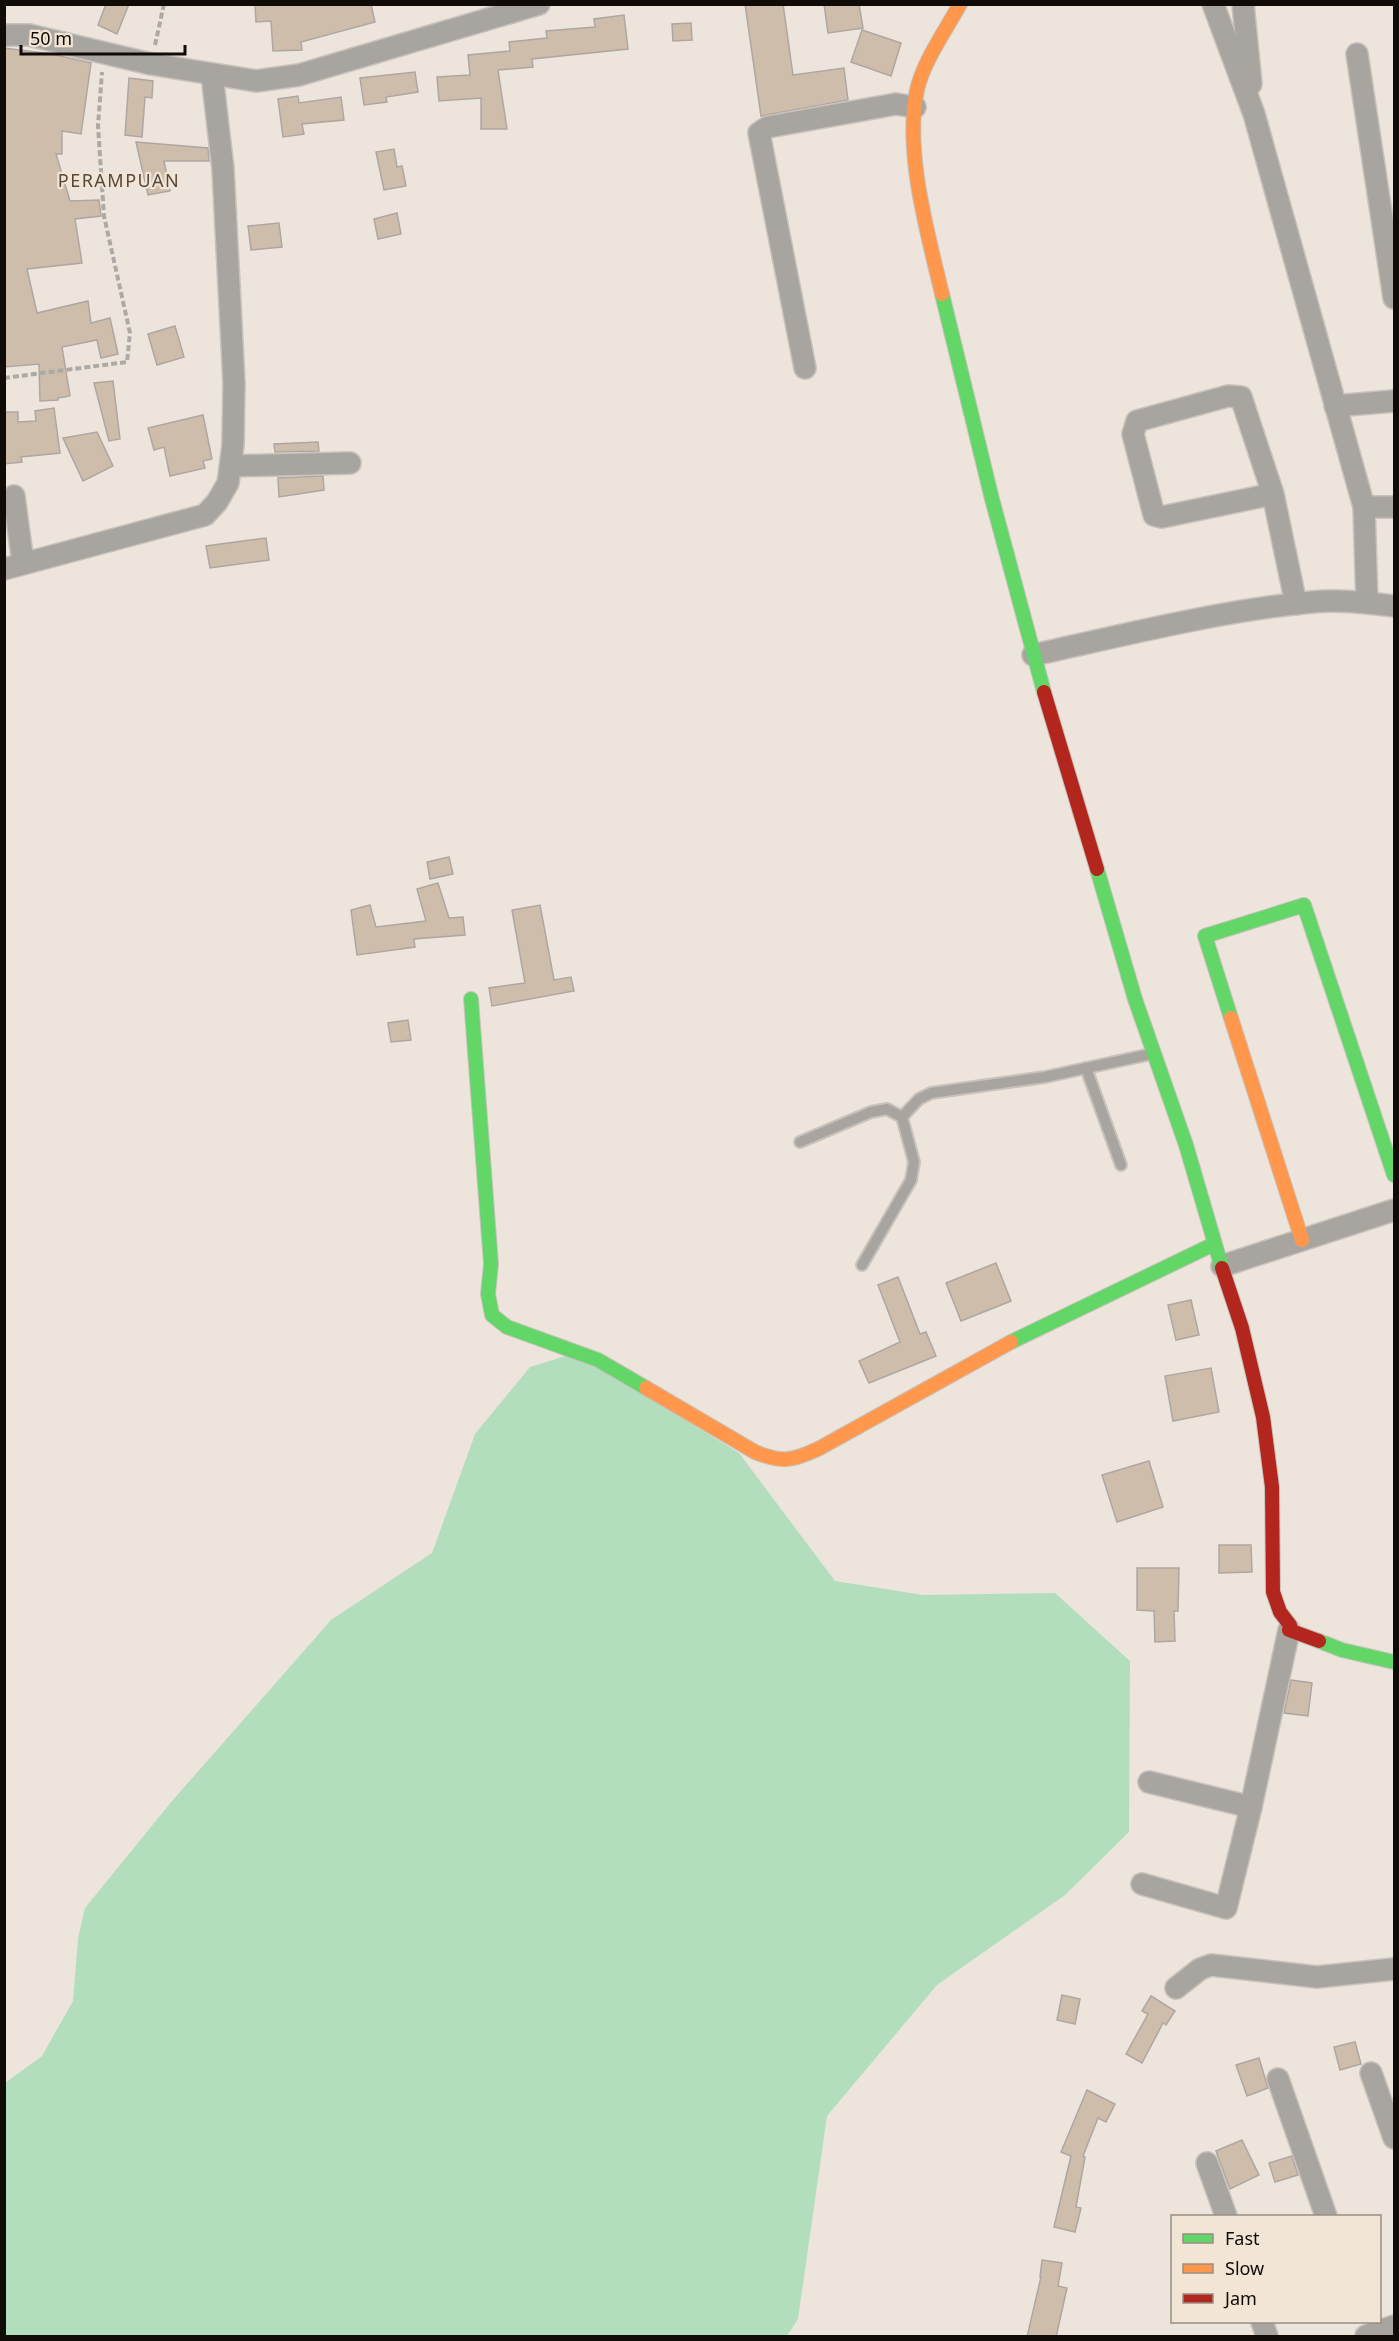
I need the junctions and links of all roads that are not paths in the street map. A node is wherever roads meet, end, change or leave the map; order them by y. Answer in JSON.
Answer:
{"nodes":[{"id":1,"x":539,"y":4,"type":"edge"},
{"id":2,"x":960,"y":4,"type":"edge"},
{"id":3,"x":1213,"y":4,"type":"edge"},
{"id":4,"x":1243,"y":4,"type":"edge"},
{"id":5,"x":493,"y":11,"type":"edge"},
{"id":6,"x":4,"y":35,"type":"edge"},
{"id":7,"x":1357,"y":54,"type":"dead end"},
{"id":8,"x":212,"y":75,"type":"junction"},
{"id":9,"x":915,"y":107,"type":"junction"},
{"id":10,"x":1254,"y":114,"type":"junction"},
{"id":11,"x":1395,"y":298,"type":"edge"},
{"id":12,"x":805,"y":368,"type":"dead end"},
{"id":13,"x":1395,"y":401,"type":"edge"},
{"id":14,"x":1335,"y":406,"type":"junction"},
{"id":15,"x":350,"y":463,"type":"dead end"},
{"id":16,"x":231,"y":466,"type":"junction"},
{"id":17,"x":1274,"y":494,"type":"junction"},
{"id":18,"x":14,"y":496,"type":"dead end"},
{"id":19,"x":1364,"y":507,"type":"junction"},
{"id":20,"x":1395,"y":507,"type":"edge"},
{"id":21,"x":14,"y":566,"type":"edge"},
{"id":22,"x":1367,"y":602,"type":"junction"},
{"id":23,"x":1296,"y":604,"type":"junction"},
{"id":24,"x":1395,"y":606,"type":"edge"},
{"id":25,"x":1033,"y":655,"type":"junction"},
{"id":26,"x":471,"y":999,"type":"dead end"},
{"id":27,"x":1154,"y":1053,"type":"junction"},
{"id":28,"x":1086,"y":1068,"type":"junction"},
{"id":29,"x":902,"y":1117,"type":"junction"},
{"id":30,"x":800,"y":1142,"type":"dead end"},
{"id":31,"x":1121,"y":1165,"type":"dead end"},
{"id":32,"x":1395,"y":1174,"type":"edge"},
{"id":33,"x":1395,"y":1210,"type":"edge"},
{"id":34,"x":1302,"y":1240,"type":"junction"},
{"id":35,"x":1214,"y":1244,"type":"junction"},
{"id":36,"x":862,"y":1265,"type":"dead end"},
{"id":37,"x":1222,"y":1266,"type":"junction"},
{"id":38,"x":1289,"y":1630,"type":"junction"},
{"id":39,"x":1395,"y":1662,"type":"edge"},
{"id":40,"x":1149,"y":1782,"type":"dead end"},
{"id":41,"x":1251,"y":1807,"type":"junction"},
{"id":42,"x":1142,"y":1884,"type":"dead end"},
{"id":43,"x":1395,"y":1969,"type":"edge"},
{"id":44,"x":1176,"y":1988,"type":"dead end"},
{"id":45,"x":1371,"y":2073,"type":"dead end"},
{"id":46,"x":1278,"y":2079,"type":"dead end"},
{"id":47,"x":1395,"y":2138,"type":"edge"},
{"id":48,"x":1207,"y":2163,"type":"dead end"},
{"id":49,"x":1225,"y":2215,"type":"edge"},
{"id":50,"x":1325,"y":2215,"type":"edge"},
{"id":51,"x":1395,"y":2326,"type":"edge"},
{"id":52,"x":1367,"y":2336,"type":"edge"}],
"edges":[{"from":1,"to":5,"type":"street"},
{"from":2,"to":9,"type":"street"},
{"from":3,"to":10,"type":"street"},
{"from":4,"to":10,"type":"street"},
{"from":5,"to":8,"type":"street"},
{"from":6,"to":8,"type":"street"},
{"from":7,"to":11,"type":"street"},
{"from":8,"to":16,"type":"street"},
{"from":9,"to":12,"type":"street"},
{"from":9,"to":25,"type":"street"},
{"from":10,"to":14,"type":"street"},
{"from":13,"to":14,"type":"street"},
{"from":14,"to":19,"type":"street"},
{"from":15,"to":16,"type":"street"},
{"from":16,"to":21,"type":"street"},
{"from":17,"to":17,"type":"street"},
{"from":17,"to":23,"type":"street"},
{"from":18,"to":21,"type":"street"},
{"from":19,"to":20,"type":"street"},
{"from":19,"to":22,"type":"street"},
{"from":22,"to":23,"type":"street"},
{"from":22,"to":24,"type":"street"},
{"from":23,"to":25,"type":"street"},
{"from":25,"to":27,"type":"street"},
{"from":26,"to":35,"type":"street"},
{"from":27,"to":28,"type":"lane"},
{"from":27,"to":35,"type":"street"},
{"from":28,"to":29,"type":"lane"},
{"from":28,"to":31,"type":"lane"},
{"from":29,"to":30,"type":"lane"},
{"from":29,"to":36,"type":"lane"},
{"from":32,"to":34,"type":"street"},
{"from":33,"to":34,"type":"street"},
{"from":34,"to":37,"type":"street"},
{"from":35,"to":37,"type":"street"},
{"from":37,"to":38,"type":"street"},
{"from":38,"to":39,"type":"street"},
{"from":38,"to":41,"type":"street"},
{"from":40,"to":41,"type":"street"},
{"from":41,"to":42,"type":"street"},
{"from":43,"to":44,"type":"street"},
{"from":45,"to":47,"type":"street"},
{"from":46,"to":50,"type":"street"},
{"from":48,"to":49,"type":"street"},
{"from":51,"to":52,"type":"street"}]}
